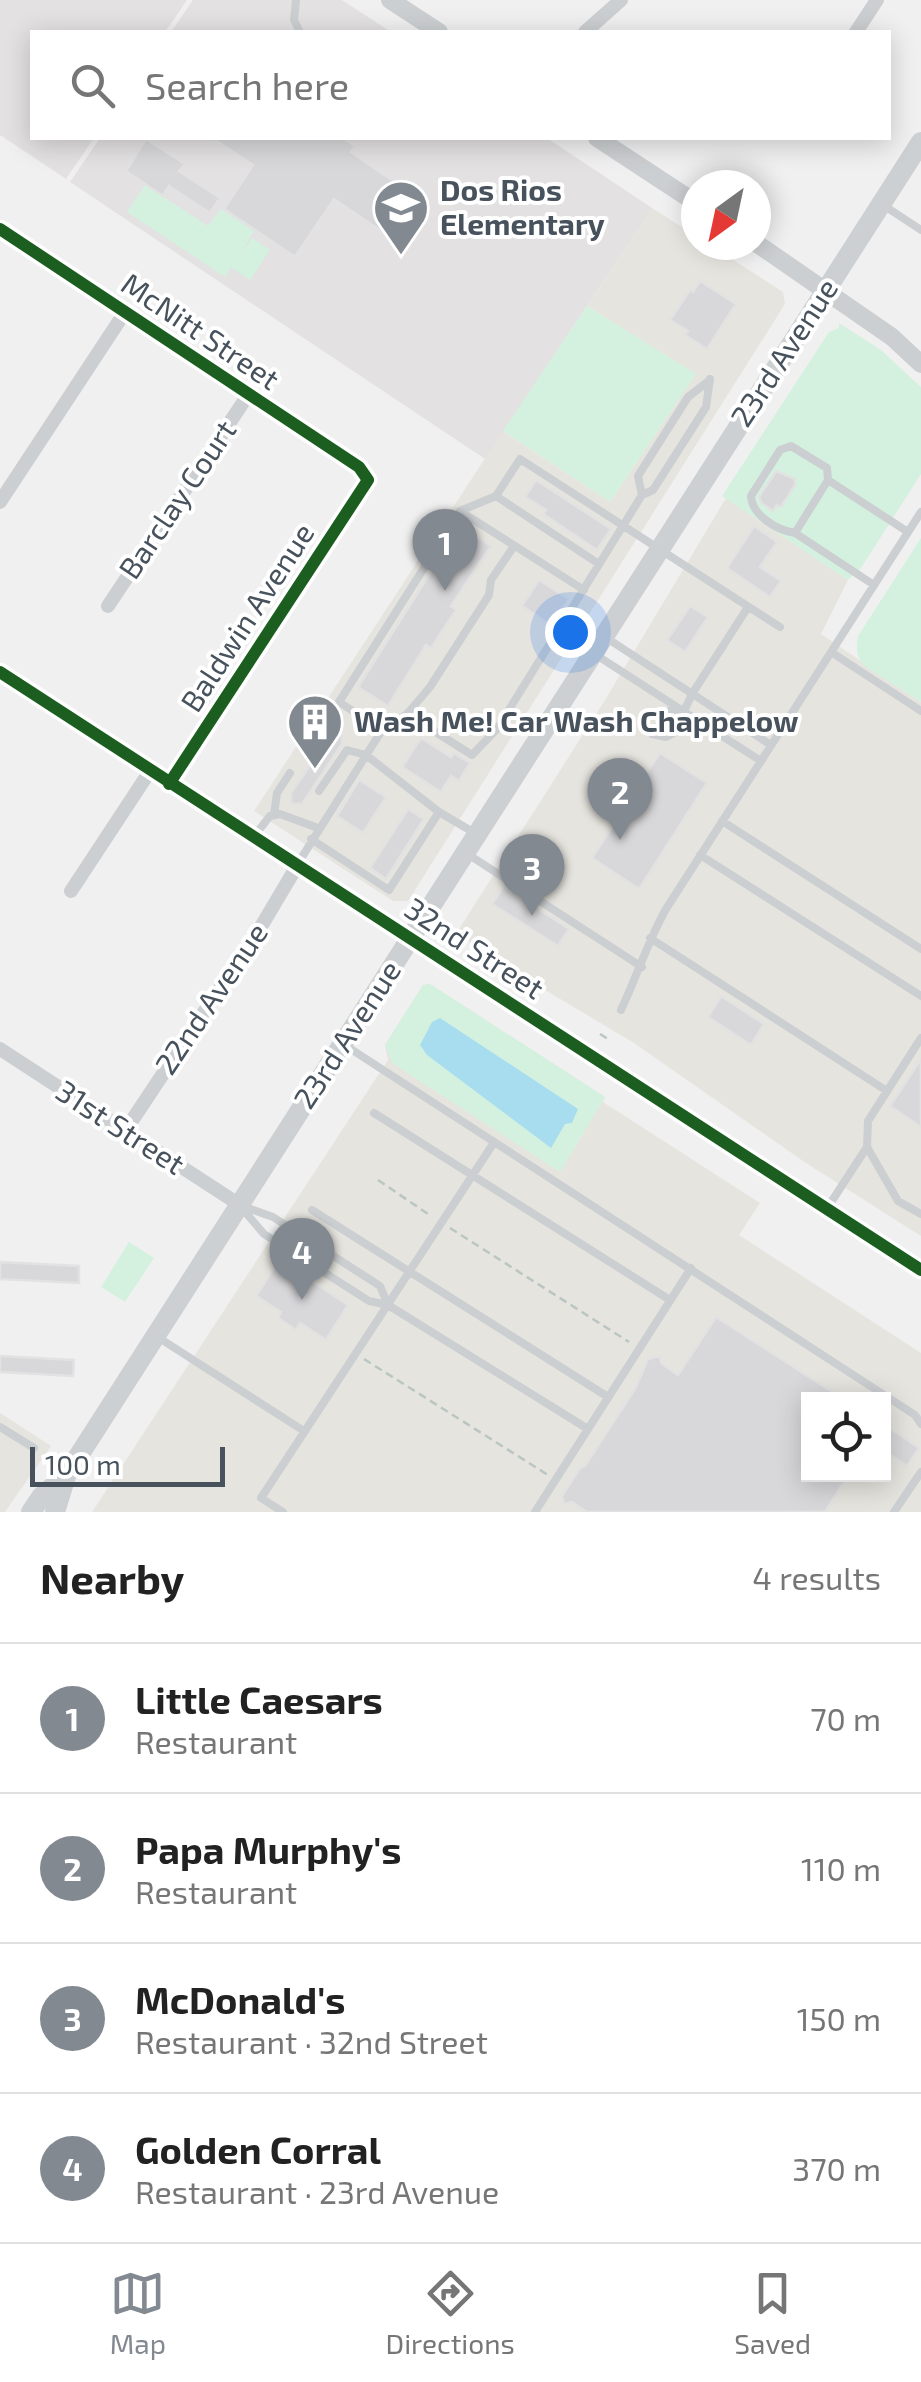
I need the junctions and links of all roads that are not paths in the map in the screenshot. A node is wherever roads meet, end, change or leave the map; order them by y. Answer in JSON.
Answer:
{"nodes":[{"id":1,"x":390,"y":0,"type":"edge"},
{"id":2,"x":877,"y":0,"type":"edge"},
{"id":3,"x":295,"y":2,"type":"edge"},
{"id":4,"x":616,"y":2,"type":"edge"},
{"id":5,"x":299,"y":30,"type":"edge"},
{"id":6,"x":436,"y":30,"type":"edge"},
{"id":7,"x":587,"y":30,"type":"edge"},
{"id":8,"x":857,"y":30,"type":"edge"},
{"id":9,"x":600,"y":140,"type":"edge"},
{"id":10,"x":921,"y":144,"type":"edge"},
{"id":11,"x":681,"y":193,"type":"edge"},
{"id":12,"x":881,"y":204,"type":"junction"},
{"id":13,"x":921,"y":230,"type":"edge"},
{"id":14,"x":1,"y":231,"type":"edge"},
{"id":15,"x":771,"y":253,"type":"edge"},
{"id":16,"x":826,"y":290,"type":"junction"},
{"id":17,"x":125,"y":312,"type":"junction"},
{"id":18,"x":921,"y":364,"type":"edge"},
{"id":19,"x":248,"y":395,"type":"junction"},
{"id":20,"x":368,"y":480,"type":"joint"},
{"id":21,"x":828,"y":480,"type":"junction"},
{"id":22,"x":642,"y":495,"type":"junction"},
{"id":23,"x":496,"y":496,"type":"junction"},
{"id":24,"x":0,"y":502,"type":"edge"},
{"id":25,"x":460,"y":512,"type":"junction"},
{"id":26,"x":921,"y":512,"type":"edge"},
{"id":27,"x":622,"y":527,"type":"junction"},
{"id":28,"x":908,"y":532,"type":"junction"},
{"id":29,"x":795,"y":533,"type":"junction"},
{"id":30,"x":514,"y":546,"type":"junction"},
{"id":31,"x":659,"y":551,"type":"junction"},
{"id":32,"x":599,"y":564,"type":"junction"},
{"id":33,"x":874,"y":585,"type":"junction"},
{"id":34,"x":584,"y":590,"type":"junction"},
{"id":35,"x":108,"y":606,"type":"dead end"},
{"id":36,"x":748,"y":607,"type":"junction"},
{"id":37,"x":780,"y":627,"type":"dead end"},
{"id":38,"x":599,"y":645,"type":"junction"},
{"id":39,"x":830,"y":652,"type":"junction"},
{"id":40,"x":0,"y":673,"type":"edge"},
{"id":41,"x":692,"y":694,"type":"junction"},
{"id":42,"x":683,"y":711,"type":"junction"},
{"id":43,"x":921,"y":711,"type":"edge"},
{"id":44,"x":408,"y":714,"type":"junction"},
{"id":45,"x":382,"y":730,"type":"junction"},
{"id":46,"x":771,"y":744,"type":"junction"},
{"id":47,"x":366,"y":755,"type":"junction"},
{"id":48,"x":761,"y":760,"type":"junction"},
{"id":49,"x":150,"y":772,"type":"junction"},
{"id":50,"x":290,"y":773,"type":"dead end"},
{"id":51,"x":169,"y":784,"type":"junction"},
{"id":52,"x":319,"y":791,"type":"dead end"},
{"id":53,"x":439,"y":812,"type":"junction"},
{"id":54,"x":274,"y":815,"type":"junction"},
{"id":55,"x":722,"y":821,"type":"junction"},
{"id":56,"x":318,"y":828,"type":"junction"},
{"id":57,"x":253,"y":838,"type":"junction"},
{"id":58,"x":311,"y":840,"type":"junction"},
{"id":59,"x":471,"y":843,"type":"junction"},
{"id":60,"x":700,"y":854,"type":"junction"},
{"id":61,"x":296,"y":866,"type":"junction"},
{"id":62,"x":71,"y":891,"type":"dead end"},
{"id":63,"x":411,"y":938,"type":"junction"},
{"id":64,"x":650,"y":938,"type":"junction"},
{"id":65,"x":921,"y":949,"type":"edge"},
{"id":66,"x":642,"y":967,"type":"junction"},
{"id":67,"x":921,"y":996,"type":"edge"},
{"id":68,"x":621,"y":1010,"type":"dead end"},
{"id":69,"x":921,"y":1038,"type":"edge"},
{"id":70,"x":343,"y":1044,"type":"junction"},
{"id":71,"x":0,"y":1049,"type":"edge"},
{"id":72,"x":887,"y":1091,"type":"junction"},
{"id":73,"x":374,"y":1113,"type":"dead end"},
{"id":74,"x":125,"y":1131,"type":"junction"},
{"id":75,"x":493,"y":1144,"type":"junction"},
{"id":76,"x":867,"y":1146,"type":"junction"},
{"id":77,"x":472,"y":1175,"type":"junction"},
{"id":78,"x":240,"y":1205,"type":"junction"},
{"id":79,"x":828,"y":1209,"type":"junction"},
{"id":80,"x":312,"y":1210,"type":"dead end"},
{"id":81,"x":921,"y":1214,"type":"edge"},
{"id":82,"x":691,"y":1268,"type":"junction"},
{"id":83,"x":921,"y":1270,"type":"edge"},
{"id":84,"x":410,"y":1272,"type":"junction"},
{"id":85,"x":670,"y":1300,"type":"junction"},
{"id":86,"x":388,"y":1305,"type":"junction"},
{"id":87,"x":156,"y":1336,"type":"junction"},
{"id":88,"x":608,"y":1397,"type":"junction"},
{"id":89,"x":921,"y":1424,"type":"edge"},
{"id":90,"x":0,"y":1426,"type":"edge"},
{"id":91,"x":588,"y":1429,"type":"junction"},
{"id":92,"x":304,"y":1431,"type":"junction"},
{"id":93,"x":34,"y":1448,"type":"dead end"},
{"id":94,"x":921,"y":1472,"type":"edge"},
{"id":95,"x":67,"y":1474,"type":"junction"},
{"id":96,"x":31,"y":1512,"type":"edge"},
{"id":97,"x":55,"y":1512,"type":"edge"},
{"id":98,"x":282,"y":1512,"type":"edge"},
{"id":99,"x":535,"y":1512,"type":"edge"},
{"id":100,"x":894,"y":1512,"type":"edge"}],
"edges":[{"from":1,"to":6,"type":"street"},
{"from":2,"to":8,"type":"street"},
{"from":3,"to":5,"type":"lane"},
{"from":4,"to":7,"type":"street"},
{"from":9,"to":11,"type":"street"},
{"from":10,"to":12,"type":"main road","name":"23rd Avenue"},
{"from":12,"to":13,"type":"lane"},
{"from":12,"to":16,"type":"main road","name":"23rd Avenue"},
{"from":14,"to":17,"type":"street","name":"McNitt Street"},
{"from":15,"to":16,"type":"street"},
{"from":16,"to":18,"type":"street"},
{"from":16,"to":31,"type":"main road","name":"23rd Avenue"},
{"from":17,"to":19,"type":"street","name":"McNitt Street"},
{"from":17,"to":24,"type":"street"},
{"from":19,"to":20,"type":"street","name":"McNitt Street"},
{"from":19,"to":35,"type":"street","name":"Barclay Court"},
{"from":20,"to":51,"type":"street","name":"Baldwin Avenue"},
{"from":21,"to":28,"type":"lane"},
{"from":21,"to":29,"type":"lane"},
{"from":21,"to":29,"type":"lane"},
{"from":22,"to":22,"type":"lane"},
{"from":22,"to":27,"type":"lane"},
{"from":23,"to":25,"type":"lane"},
{"from":23,"to":27,"type":"lane"},
{"from":23,"to":32,"type":"lane"},
{"from":25,"to":30,"type":"lane"},
{"from":25,"to":45,"type":"lane"},
{"from":26,"to":28,"type":"lane"},
{"from":27,"to":31,"type":"lane"},
{"from":27,"to":32,"type":"lane"},
{"from":28,"to":33,"type":"lane"},
{"from":29,"to":33,"type":"lane"},
{"from":30,"to":34,"type":"lane"},
{"from":30,"to":44,"type":"lane"},
{"from":31,"to":36,"type":"lane"},
{"from":31,"to":38,"type":"main road","name":"23rd Avenue"},
{"from":32,"to":34,"type":"lane"},
{"from":33,"to":39,"type":"lane"},
{"from":34,"to":44,"type":"lane"},
{"from":36,"to":37,"type":"lane"},
{"from":36,"to":41,"type":"lane"},
{"from":38,"to":41,"type":"lane"},
{"from":38,"to":42,"type":"lane"},
{"from":38,"to":59,"type":"main road","name":"23rd Avenue"},
{"from":39,"to":43,"type":"lane"},
{"from":39,"to":46,"type":"lane"},
{"from":40,"to":49,"type":"street","name":"32nd Street"},
{"from":41,"to":42,"type":"lane"},
{"from":41,"to":46,"type":"lane"},
{"from":42,"to":48,"type":"lane"},
{"from":44,"to":45,"type":"lane"},
{"from":45,"to":47,"type":"lane"},
{"from":46,"to":48,"type":"lane"},
{"from":47,"to":52,"type":"lane"},
{"from":47,"to":53,"type":"lane"},
{"from":47,"to":56,"type":"lane"},
{"from":48,"to":55,"type":"lane"},
{"from":49,"to":51,"type":"street","name":"32nd Street"},
{"from":49,"to":62,"type":"street"},
{"from":50,"to":54,"type":"lane"},
{"from":51,"to":57,"type":"street","name":"32nd Street"},
{"from":53,"to":58,"type":"lane"},
{"from":53,"to":59,"type":"lane"},
{"from":54,"to":56,"type":"lane"},
{"from":54,"to":57,"type":"lane"},
{"from":55,"to":60,"type":"lane"},
{"from":55,"to":65,"type":"lane"},
{"from":56,"to":58,"type":"lane"},
{"from":57,"to":61,"type":"street","name":"32nd Street"},
{"from":58,"to":61,"type":"lane"},
{"from":59,"to":63,"type":"main road","name":"23rd Avenue"},
{"from":59,"to":66,"type":"lane"},
{"from":60,"to":64,"type":"lane"},
{"from":60,"to":67,"type":"lane"},
{"from":61,"to":63,"type":"street","name":"32nd Street"},
{"from":61,"to":74,"type":"street","name":"22nd Avenue"},
{"from":63,"to":70,"type":"main road","name":"23rd Avenue"},
{"from":63,"to":79,"type":"street","name":"32nd Street"},
{"from":64,"to":66,"type":"lane"},
{"from":64,"to":72,"type":"lane"},
{"from":66,"to":68,"type":"lane"},
{"from":69,"to":72,"type":"lane"},
{"from":70,"to":75,"type":"lane"},
{"from":70,"to":78,"type":"main road","name":"23rd Avenue"},
{"from":71,"to":74,"type":"street","name":"31st Street"},
{"from":72,"to":76,"type":"lane"},
{"from":73,"to":77,"type":"lane"},
{"from":74,"to":78,"type":"street","name":"31st Street"},
{"from":75,"to":77,"type":"lane"},
{"from":75,"to":82,"type":"lane"},
{"from":76,"to":79,"type":"lane"},
{"from":76,"to":81,"type":"lane"},
{"from":77,"to":84,"type":"lane"},
{"from":77,"to":85,"type":"lane"},
{"from":78,"to":86,"type":"lane"},
{"from":78,"to":86,"type":"lane"},
{"from":78,"to":87,"type":"main road","name":"23rd Avenue"},
{"from":79,"to":83,"type":"street","name":"32nd Street"},
{"from":80,"to":84,"type":"lane"},
{"from":82,"to":85,"type":"lane"},
{"from":82,"to":89,"type":"lane"},
{"from":84,"to":86,"type":"lane"},
{"from":84,"to":88,"type":"lane"},
{"from":85,"to":88,"type":"lane"},
{"from":86,"to":91,"type":"lane"},
{"from":86,"to":92,"type":"lane"},
{"from":87,"to":92,"type":"lane"},
{"from":87,"to":95,"type":"main road","name":"23rd Avenue"},
{"from":88,"to":91,"type":"lane"},
{"from":90,"to":93,"type":"lane"},
{"from":91,"to":99,"type":"lane"},
{"from":92,"to":98,"type":"lane"},
{"from":94,"to":100,"type":"lane"},
{"from":95,"to":96,"type":"main road","name":"23rd Avenue"},
{"from":95,"to":97,"type":"main road","name":"23rd Avenue"}]}
